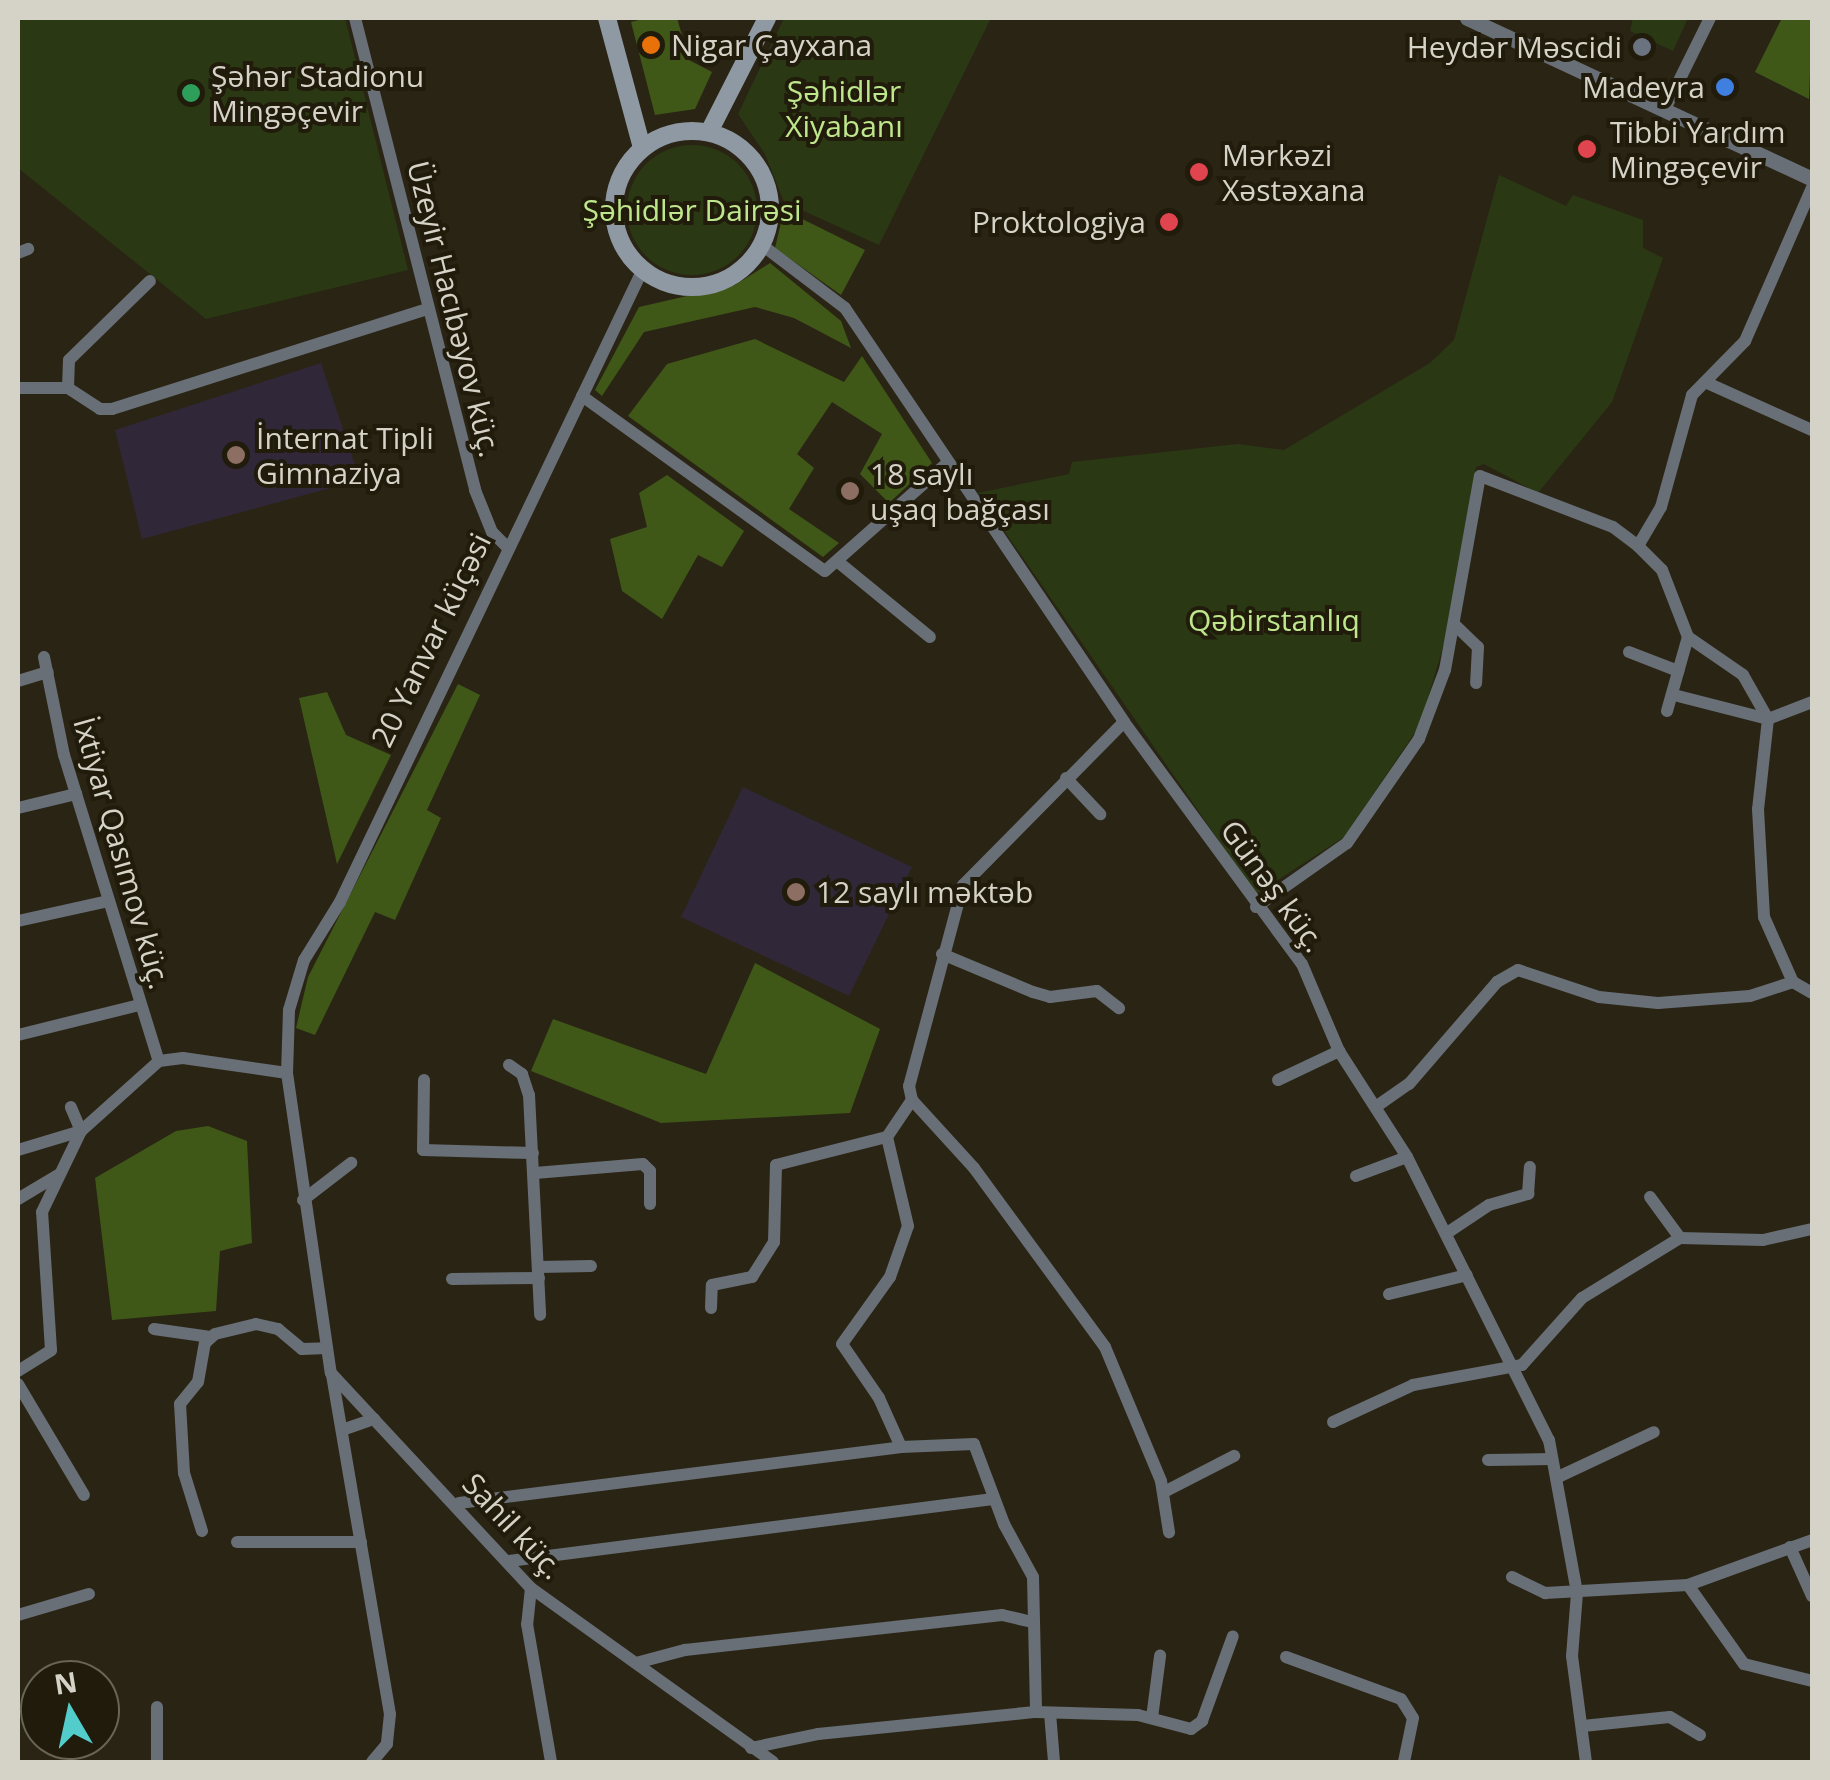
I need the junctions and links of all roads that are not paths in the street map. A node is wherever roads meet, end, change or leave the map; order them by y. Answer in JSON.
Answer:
{"nodes":[{"id":1,"x":354,"y":18,"type":"edge"},
{"id":2,"x":607,"y":18,"type":"edge"},
{"id":3,"x":766,"y":18,"type":"edge"},
{"id":4,"x":1467,"y":18,"type":"edge"},
{"id":5,"x":1710,"y":18,"type":"edge"},
{"id":6,"x":1665,"y":109,"type":"junction"},
{"id":7,"x":709,"y":132,"type":"junction"},
{"id":8,"x":642,"y":148,"type":"junction"},
{"id":9,"x":1812,"y":180,"type":"edge"},
{"id":10,"x":1812,"y":188,"type":"edge"},
{"id":11,"x":762,"y":245,"type":"junction"},
{"id":12,"x":643,"y":269,"type":"junction"},
{"id":13,"x":150,"y":282,"type":"dead end"},
{"id":14,"x":427,"y":308,"type":"junction"},
{"id":15,"x":1705,"y":382,"type":"junction"},
{"id":16,"x":18,"y":388,"type":"edge"},
{"id":17,"x":68,"y":388,"type":"junction"},
{"id":18,"x":582,"y":396,"type":"junction"},
{"id":19,"x":1812,"y":430,"type":"edge"},
{"id":20,"x":946,"y":464,"type":"junction"},
{"id":21,"x":507,"y":546,"type":"junction"},
{"id":22,"x":1638,"y":546,"type":"junction"},
{"id":23,"x":837,"y":562,"type":"junction"},
{"id":24,"x":1455,"y":625,"type":"junction"},
{"id":25,"x":930,"y":637,"type":"dead end"},
{"id":26,"x":1688,"y":637,"type":"junction"},
{"id":27,"x":1629,"y":652,"type":"dead end"},
{"id":28,"x":44,"y":657,"type":"dead end"},
{"id":29,"x":1678,"y":671,"type":"junction"},
{"id":30,"x":48,"y":672,"type":"junction"},
{"id":31,"x":18,"y":681,"type":"edge"},
{"id":32,"x":1476,"y":683,"type":"dead end"},
{"id":33,"x":1674,"y":695,"type":"junction"},
{"id":34,"x":1812,"y":702,"type":"edge"},
{"id":35,"x":1667,"y":711,"type":"dead end"},
{"id":36,"x":1768,"y":719,"type":"junction"},
{"id":37,"x":1124,"y":722,"type":"junction"},
{"id":38,"x":1066,"y":778,"type":"junction"},
{"id":39,"x":76,"y":794,"type":"junction"},
{"id":40,"x":18,"y":808,"type":"edge"},
{"id":41,"x":1100,"y":814,"type":"dead end"},
{"id":42,"x":108,"y":901,"type":"junction"},
{"id":43,"x":1256,"y":907,"type":"junction"},
{"id":44,"x":18,"y":922,"type":"edge"},
{"id":45,"x":942,"y":954,"type":"junction"},
{"id":46,"x":1792,"y":982,"type":"junction"},
{"id":47,"x":1812,"y":993,"type":"edge"},
{"id":48,"x":139,"y":1005,"type":"junction"},
{"id":49,"x":1119,"y":1008,"type":"dead end"},
{"id":50,"x":18,"y":1036,"type":"edge"},
{"id":51,"x":1338,"y":1050,"type":"junction"},
{"id":52,"x":159,"y":1060,"type":"junction"},
{"id":53,"x":509,"y":1065,"type":"dead end"},
{"id":54,"x":287,"y":1073,"type":"junction"},
{"id":55,"x":424,"y":1080,"type":"dead end"},
{"id":56,"x":1278,"y":1080,"type":"dead end"},
{"id":57,"x":912,"y":1100,"type":"junction"},
{"id":58,"x":1376,"y":1106,"type":"junction"},
{"id":59,"x":71,"y":1107,"type":"dead end"},
{"id":60,"x":81,"y":1132,"type":"junction"},
{"id":61,"x":888,"y":1137,"type":"junction"},
{"id":62,"x":18,"y":1150,"type":"edge"},
{"id":63,"x":533,"y":1153,"type":"junction"},
{"id":64,"x":1406,"y":1158,"type":"junction"},
{"id":65,"x":351,"y":1163,"type":"dead end"},
{"id":66,"x":1530,"y":1167,"type":"dead end"},
{"id":67,"x":535,"y":1173,"type":"junction"},
{"id":68,"x":58,"y":1175,"type":"junction"},
{"id":69,"x":1356,"y":1176,"type":"dead end"},
{"id":70,"x":1650,"y":1197,"type":"dead end"},
{"id":71,"x":18,"y":1199,"type":"edge"},
{"id":72,"x":303,"y":1200,"type":"junction"},
{"id":73,"x":650,"y":1204,"type":"dead end"},
{"id":74,"x":1812,"y":1229,"type":"edge"},
{"id":75,"x":1448,"y":1233,"type":"junction"},
{"id":76,"x":1680,"y":1238,"type":"junction"},
{"id":77,"x":590,"y":1266,"type":"dead end"},
{"id":78,"x":539,"y":1272,"type":"junction"},
{"id":79,"x":1467,"y":1274,"type":"junction"},
{"id":80,"x":452,"y":1279,"type":"dead end"},
{"id":81,"x":1390,"y":1294,"type":"dead end"},
{"id":82,"x":711,"y":1308,"type":"dead end"},
{"id":83,"x":540,"y":1315,"type":"dead end"},
{"id":84,"x":154,"y":1329,"type":"dead end"},
{"id":85,"x":210,"y":1337,"type":"junction"},
{"id":86,"x":327,"y":1348,"type":"junction"},
{"id":87,"x":1514,"y":1368,"type":"junction"},
{"id":88,"x":18,"y":1371,"type":"edge"},
{"id":89,"x":332,"y":1373,"type":"junction"},
{"id":90,"x":18,"y":1384,"type":"edge"},
{"id":91,"x":374,"y":1420,"type":"junction"},
{"id":92,"x":1333,"y":1422,"type":"dead end"},
{"id":93,"x":342,"y":1430,"type":"junction"},
{"id":94,"x":1654,"y":1432,"type":"dead end"},
{"id":95,"x":900,"y":1447,"type":"junction"},
{"id":96,"x":1234,"y":1456,"type":"dead end"},
{"id":97,"x":1552,"y":1459,"type":"junction"},
{"id":98,"x":1488,"y":1460,"type":"dead end"},
{"id":99,"x":1556,"y":1478,"type":"junction"},
{"id":100,"x":1164,"y":1492,"type":"junction"},
{"id":101,"x":84,"y":1496,"type":"dead end"},
{"id":102,"x":993,"y":1499,"type":"junction"},
{"id":103,"x":459,"y":1503,"type":"junction"},
{"id":104,"x":202,"y":1531,"type":"dead end"},
{"id":105,"x":1168,"y":1532,"type":"dead end"},
{"id":106,"x":1812,"y":1540,"type":"edge"},
{"id":107,"x":237,"y":1542,"type":"dead end"},
{"id":108,"x":361,"y":1542,"type":"junction"},
{"id":109,"x":1790,"y":1548,"type":"junction"},
{"id":110,"x":509,"y":1561,"type":"junction"},
{"id":111,"x":1512,"y":1577,"type":"dead end"},
{"id":112,"x":1688,"y":1585,"type":"junction"},
{"id":113,"x":531,"y":1588,"type":"junction"},
{"id":114,"x":1577,"y":1593,"type":"junction"},
{"id":115,"x":89,"y":1594,"type":"dead end"},
{"id":116,"x":1812,"y":1596,"type":"edge"},
{"id":117,"x":18,"y":1615,"type":"edge"},
{"id":118,"x":1032,"y":1622,"type":"junction"},
{"id":119,"x":1233,"y":1636,"type":"dead end"},
{"id":120,"x":1160,"y":1656,"type":"dead end"},
{"id":121,"x":1286,"y":1656,"type":"dead end"},
{"id":122,"x":636,"y":1662,"type":"junction"},
{"id":123,"x":1812,"y":1681,"type":"edge"},
{"id":124,"x":157,"y":1708,"type":"dead end"},
{"id":125,"x":1043,"y":1713,"type":"junction"},
{"id":126,"x":1152,"y":1718,"type":"junction"},
{"id":127,"x":1583,"y":1726,"type":"junction"},
{"id":128,"x":1700,"y":1735,"type":"dead end"},
{"id":129,"x":751,"y":1748,"type":"junction"},
{"id":130,"x":156,"y":1762,"type":"edge"},
{"id":131,"x":372,"y":1762,"type":"edge"},
{"id":132,"x":552,"y":1762,"type":"edge"},
{"id":133,"x":772,"y":1762,"type":"edge"},
{"id":134,"x":1054,"y":1762,"type":"edge"},
{"id":135,"x":1404,"y":1762,"type":"edge"},
{"id":136,"x":1586,"y":1762,"type":"edge"}],
"edges":[{"from":1,"to":14,"type":"street","name":"Üzeyir Hacıbəyov küç."},
{"from":2,"to":8,"type":"main road"},
{"from":3,"to":7,"type":"main road"},
{"from":4,"to":6,"type":"street"},
{"from":5,"to":6,"type":"street"},
{"from":6,"to":9,"type":"street"},
{"from":7,"to":8,"type":"main road"},
{"from":7,"to":11,"type":"main road"},
{"from":8,"to":12,"type":"main road"},
{"from":10,"to":15,"type":"street"},
{"from":11,"to":12,"type":"main road"},
{"from":11,"to":20,"type":"street","name":"Günəş küç."},
{"from":12,"to":18,"type":"street","name":"20 Yanvar küçəsi"},
{"from":13,"to":17,"type":"street"},
{"from":14,"to":17,"type":"street"},
{"from":14,"to":21,"type":"street","name":"Üzeyir Hacıbəyov küç."},
{"from":15,"to":19,"type":"street"},
{"from":15,"to":22,"type":"street"},
{"from":16,"to":17,"type":"street"},
{"from":18,"to":21,"type":"street","name":"20 Yanvar küçəsi"},
{"from":18,"to":23,"type":"street"},
{"from":20,"to":23,"type":"street"},
{"from":20,"to":37,"type":"street","name":"Günəş küç."},
{"from":21,"to":54,"type":"street","name":"20 Yanvar küçəsi"},
{"from":22,"to":24,"type":"street"},
{"from":22,"to":26,"type":"street"},
{"from":23,"to":25,"type":"street"},
{"from":24,"to":32,"type":"street"},
{"from":24,"to":43,"type":"street"},
{"from":26,"to":29,"type":"street"},
{"from":26,"to":36,"type":"street"},
{"from":27,"to":29,"type":"street"},
{"from":28,"to":30,"type":"street","name":"İxtiyar Qasımov küç."},
{"from":29,"to":33,"type":"street"},
{"from":30,"to":31,"type":"street"},
{"from":30,"to":39,"type":"street","name":"İxtiyar Qasımov küç."},
{"from":33,"to":35,"type":"street"},
{"from":33,"to":36,"type":"street"},
{"from":34,"to":36,"type":"street"},
{"from":36,"to":46,"type":"street"},
{"from":37,"to":38,"type":"street"},
{"from":37,"to":43,"type":"street","name":"Günəş küç."},
{"from":38,"to":41,"type":"street"},
{"from":38,"to":45,"type":"street"},
{"from":39,"to":40,"type":"street"},
{"from":39,"to":42,"type":"street","name":"İxtiyar Qasımov küç."},
{"from":42,"to":44,"type":"street"},
{"from":42,"to":48,"type":"street","name":"İxtiyar Qasımov küç."},
{"from":43,"to":51,"type":"street","name":"Günəş küç."},
{"from":45,"to":49,"type":"street"},
{"from":45,"to":57,"type":"street"},
{"from":46,"to":47,"type":"street"},
{"from":46,"to":58,"type":"street"},
{"from":48,"to":50,"type":"street"},
{"from":48,"to":52,"type":"street","name":"İxtiyar Qasımov küç."},
{"from":51,"to":56,"type":"street"},
{"from":51,"to":58,"type":"street","name":"Günəş küç."},
{"from":52,"to":54,"type":"street"},
{"from":52,"to":60,"type":"street"},
{"from":53,"to":63,"type":"street"},
{"from":54,"to":72,"type":"street"},
{"from":55,"to":63,"type":"street"},
{"from":57,"to":61,"type":"street"},
{"from":57,"to":100,"type":"street"},
{"from":58,"to":64,"type":"street","name":"Günəş küç."},
{"from":59,"to":60,"type":"street"},
{"from":60,"to":62,"type":"street"},
{"from":60,"to":68,"type":"street"},
{"from":61,"to":82,"type":"street"},
{"from":61,"to":95,"type":"street"},
{"from":63,"to":67,"type":"street"},
{"from":64,"to":69,"type":"street"},
{"from":64,"to":75,"type":"street","name":"Günəş küç."},
{"from":65,"to":72,"type":"street"},
{"from":66,"to":75,"type":"street"},
{"from":67,"to":73,"type":"street"},
{"from":67,"to":78,"type":"street"},
{"from":68,"to":71,"type":"street"},
{"from":68,"to":88,"type":"street"},
{"from":70,"to":76,"type":"street"},
{"from":72,"to":86,"type":"street"},
{"from":74,"to":76,"type":"street"},
{"from":75,"to":79,"type":"street","name":"Günəş küç."},
{"from":76,"to":87,"type":"street"},
{"from":77,"to":78,"type":"street"},
{"from":78,"to":80,"type":"street"},
{"from":78,"to":83,"type":"street"},
{"from":79,"to":81,"type":"street"},
{"from":79,"to":87,"type":"street","name":"Günəş küç."},
{"from":84,"to":85,"type":"street"},
{"from":85,"to":86,"type":"street"},
{"from":85,"to":104,"type":"street"},
{"from":86,"to":89,"type":"street"},
{"from":87,"to":92,"type":"street"},
{"from":87,"to":97,"type":"street","name":"Günəş küç."},
{"from":89,"to":91,"type":"street","name":"Sahil küç."},
{"from":89,"to":93,"type":"street"},
{"from":90,"to":101,"type":"street"},
{"from":91,"to":93,"type":"street"},
{"from":91,"to":103,"type":"street","name":"Sahil küç."},
{"from":93,"to":108,"type":"street"},
{"from":94,"to":99,"type":"street"},
{"from":95,"to":102,"type":"street"},
{"from":95,"to":103,"type":"street"},
{"from":96,"to":100,"type":"street"},
{"from":97,"to":98,"type":"street"},
{"from":97,"to":99,"type":"street","name":"Günəş küç."},
{"from":99,"to":114,"type":"street","name":"Günəş küç."},
{"from":100,"to":105,"type":"street"},
{"from":102,"to":110,"type":"street"},
{"from":102,"to":118,"type":"street"},
{"from":103,"to":110,"type":"street","name":"Sahil küç."},
{"from":106,"to":109,"type":"street"},
{"from":107,"to":108,"type":"street"},
{"from":108,"to":131,"type":"street"},
{"from":109,"to":112,"type":"street"},
{"from":109,"to":116,"type":"street"},
{"from":110,"to":113,"type":"street","name":"Sahil küç."},
{"from":111,"to":114,"type":"street"},
{"from":112,"to":114,"type":"street"},
{"from":112,"to":123,"type":"street"},
{"from":113,"to":122,"type":"street","name":"Sahil küç."},
{"from":113,"to":132,"type":"street"},
{"from":114,"to":127,"type":"street","name":"Günəş küç."},
{"from":115,"to":117,"type":"street"},
{"from":118,"to":122,"type":"street"},
{"from":118,"to":125,"type":"street"},
{"from":119,"to":126,"type":"street"},
{"from":120,"to":126,"type":"street"},
{"from":121,"to":135,"type":"street"},
{"from":122,"to":129,"type":"street","name":"Sahil küç."},
{"from":124,"to":130,"type":"street"},
{"from":125,"to":126,"type":"street"},
{"from":125,"to":129,"type":"street"},
{"from":125,"to":134,"type":"street"},
{"from":127,"to":128,"type":"street"},
{"from":127,"to":136,"type":"street","name":"Günəş küç."},
{"from":129,"to":133,"type":"street","name":"Sahil küç."}]}
